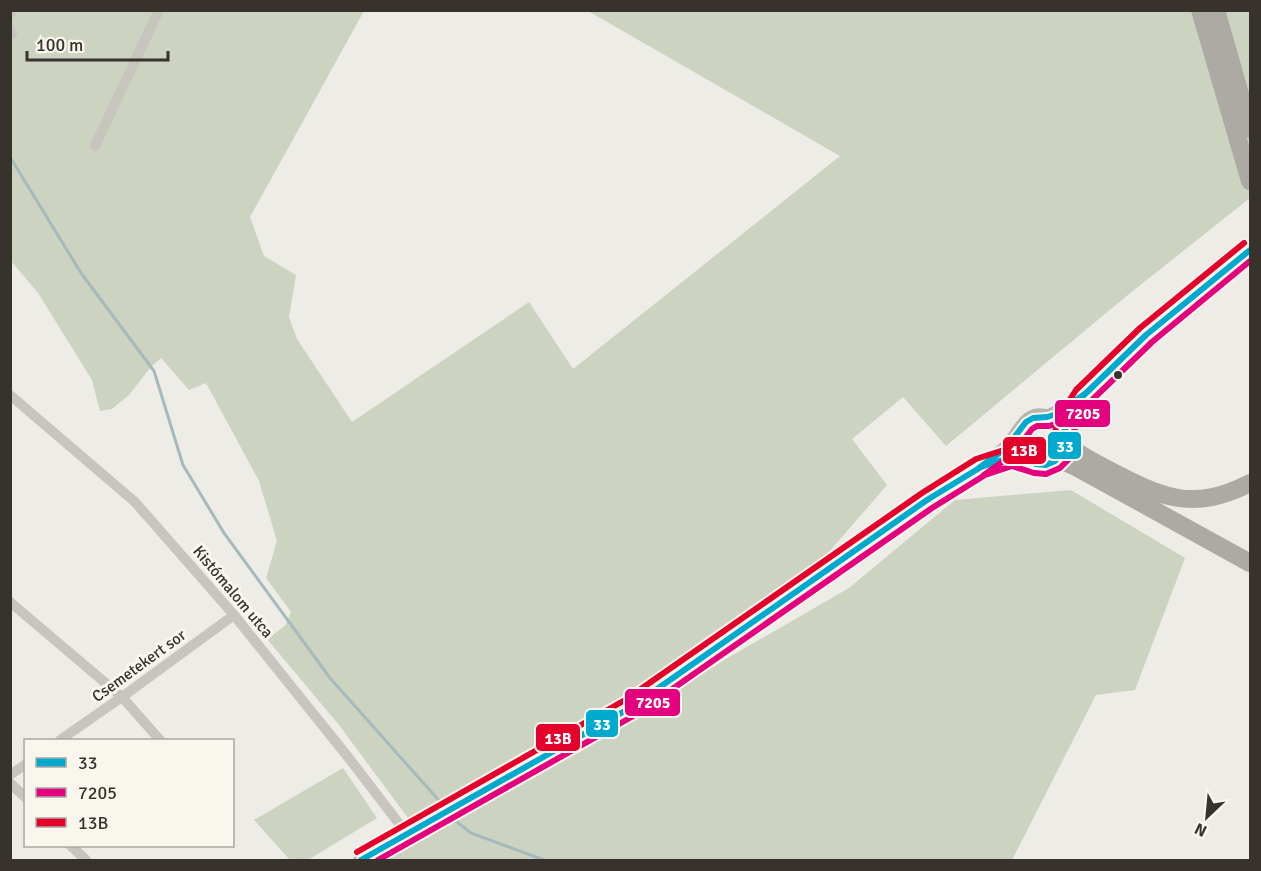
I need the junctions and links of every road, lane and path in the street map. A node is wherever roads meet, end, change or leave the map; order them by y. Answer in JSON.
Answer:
{"nodes":[{"id":1,"x":159,"y":10,"type":"edge"},
{"id":2,"x":1200,"y":10,"type":"edge"},
{"id":3,"x":1216,"y":10,"type":"edge"},
{"id":4,"x":1251,"y":129,"type":"edge"},
{"id":5,"x":95,"y":146,"type":"dead end"},
{"id":6,"x":1251,"y":181,"type":"edge"},
{"id":7,"x":1246,"y":254,"type":"edge"},
{"id":8,"x":10,"y":395,"type":"edge"},
{"id":9,"x":1083,"y":396,"type":"junction"},
{"id":10,"x":1048,"y":417,"type":"junction"},
{"id":11,"x":1017,"y":435,"type":"junction"},
{"id":12,"x":1065,"y":436,"type":"junction"},
{"id":13,"x":1026,"y":460,"type":"junction"},
{"id":14,"x":1055,"y":461,"type":"junction"},
{"id":15,"x":981,"y":467,"type":"junction"},
{"id":16,"x":1251,"y":483,"type":"edge"},
{"id":17,"x":1251,"y":563,"type":"edge"},
{"id":18,"x":10,"y":602,"type":"edge"},
{"id":19,"x":234,"y":615,"type":"junction"},
{"id":20,"x":123,"y":697,"type":"junction"},
{"id":21,"x":63,"y":739,"type":"edge"},
{"id":22,"x":158,"y":739,"type":"edge"},
{"id":23,"x":24,"y":765,"type":"edge"},
{"id":24,"x":10,"y":775,"type":"edge"},
{"id":25,"x":10,"y":783,"type":"edge"},
{"id":26,"x":24,"y":796,"type":"edge"},
{"id":27,"x":407,"y":834,"type":"junction"},
{"id":28,"x":72,"y":847,"type":"edge"},
{"id":29,"x":86,"y":861,"type":"edge"},
{"id":30,"x":361,"y":861,"type":"edge"}],
"edges":[{"from":1,"to":5,"type":"street"},
{"from":2,"to":6,"type":"highway"},
{"from":3,"to":4,"type":"highway"},
{"from":7,"to":9,"type":"main road"},
{"from":8,"to":19,"type":"street","name":"Kistómalom utca"},
{"from":9,"to":10,"type":"main road"},
{"from":9,"to":12,"type":"main road"},
{"from":10,"to":11,"type":"main road"},
{"from":10,"to":12,"type":"main road"},
{"from":11,"to":13,"type":"main road"},
{"from":11,"to":15,"type":"main road"},
{"from":12,"to":14,"type":"main road"},
{"from":12,"to":16,"type":"highway"},
{"from":13,"to":14,"type":"main road"},
{"from":13,"to":15,"type":"main road"},
{"from":14,"to":17,"type":"highway"},
{"from":15,"to":27,"type":"main road"},
{"from":18,"to":20,"type":"street"},
{"from":19,"to":20,"type":"street","name":"Csemetekert sor"},
{"from":19,"to":27,"type":"street","name":"Kistómalom utca"},
{"from":20,"to":21,"type":"street","name":"Csemetekert sor"},
{"from":20,"to":22,"type":"street"},
{"from":23,"to":24,"type":"street"},
{"from":25,"to":26,"type":"street"},
{"from":27,"to":30,"type":"main road"},
{"from":28,"to":29,"type":"street"}]}
